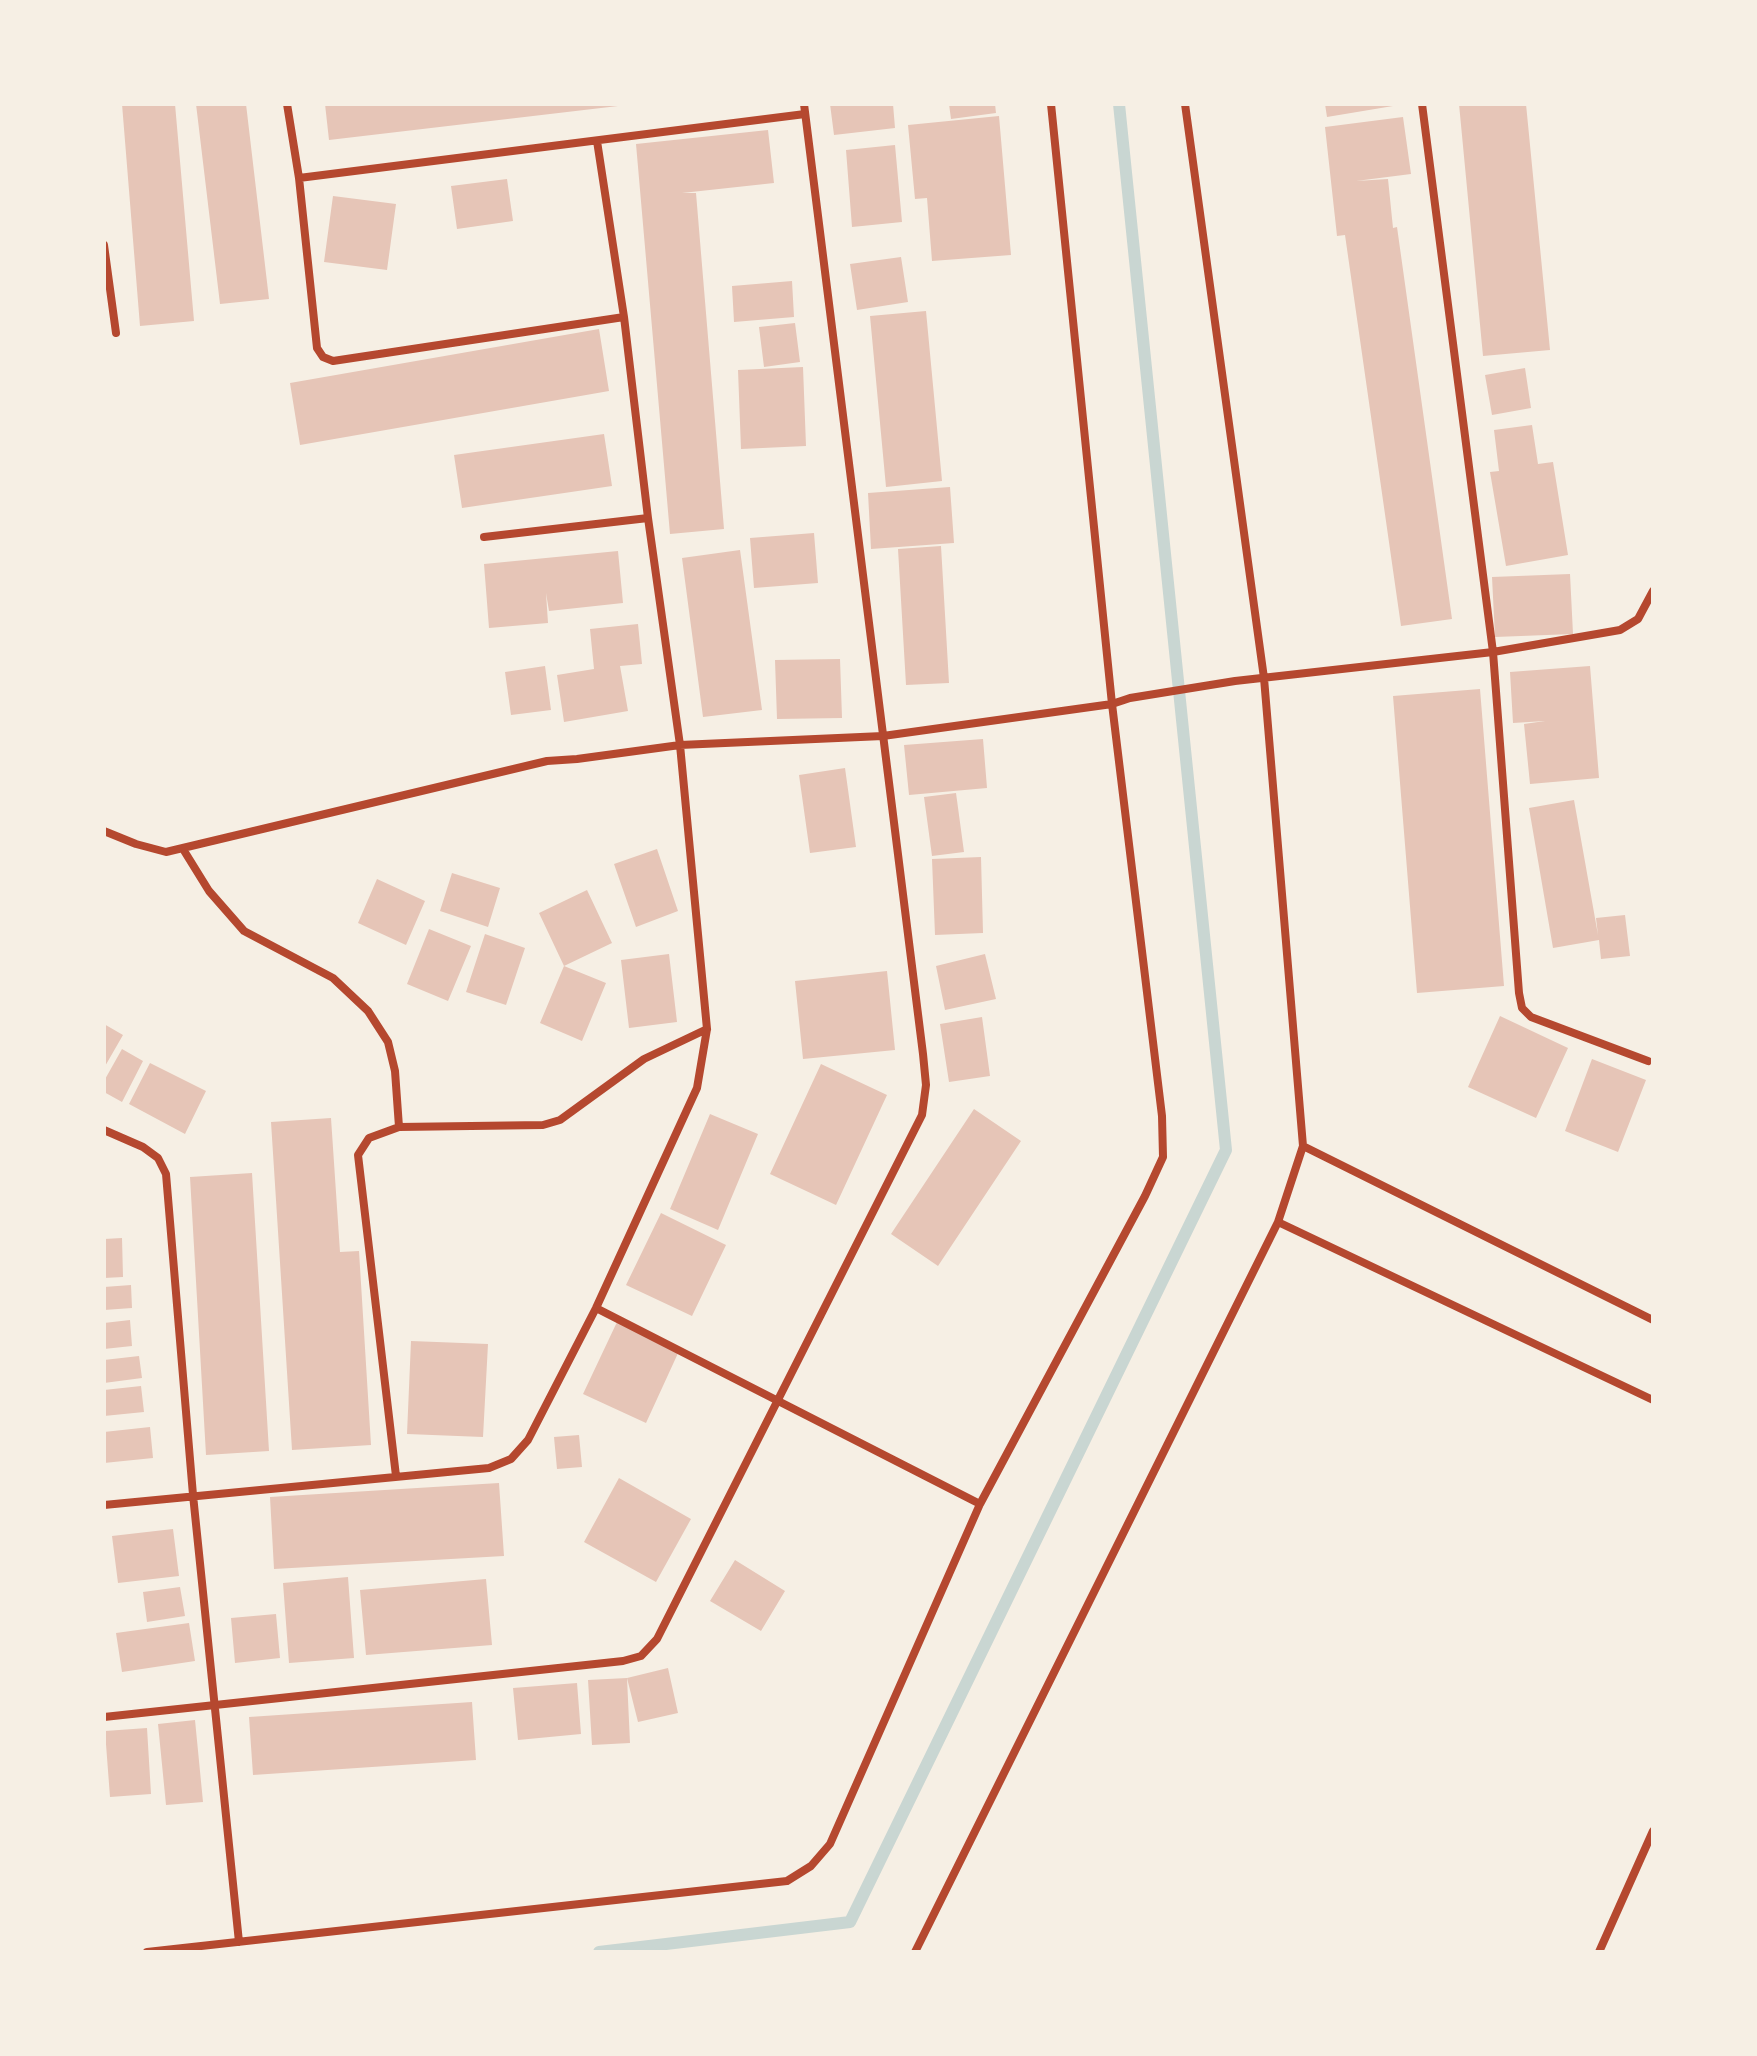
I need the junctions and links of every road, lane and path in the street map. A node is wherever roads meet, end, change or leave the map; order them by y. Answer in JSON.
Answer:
{"nodes":[{"id":1,"x":287,"y":104,"type":"edge"},
{"id":2,"x":1051,"y":104,"type":"edge"},
{"id":3,"x":1185,"y":104,"type":"edge"},
{"id":4,"x":1422,"y":104,"type":"edge"},
{"id":5,"x":805,"y":109,"type":"edge"},
{"id":6,"x":597,"y":141,"type":"junction"},
{"id":7,"x":299,"y":178,"type":"junction"},
{"id":8,"x":104,"y":245,"type":"edge"},
{"id":9,"x":624,"y":317,"type":"junction"},
{"id":10,"x":116,"y":333,"type":"dead end"},
{"id":11,"x":648,"y":518,"type":"junction"},
{"id":12,"x":484,"y":537,"type":"dead end"},
{"id":13,"x":1653,"y":591,"type":"edge"},
{"id":14,"x":1493,"y":652,"type":"junction"},
{"id":15,"x":1264,"y":678,"type":"junction"},
{"id":16,"x":1112,"y":704,"type":"junction"},
{"id":17,"x":883,"y":736,"type":"junction"},
{"id":18,"x":680,"y":745,"type":"junction"},
{"id":19,"x":104,"y":831,"type":"edge"},
{"id":20,"x":183,"y":849,"type":"junction"},
{"id":21,"x":707,"y":1029,"type":"junction"},
{"id":22,"x":1648,"y":1061,"type":"dead end"},
{"id":23,"x":399,"y":1127,"type":"junction"},
{"id":24,"x":104,"y":1130,"type":"edge"},
{"id":25,"x":1303,"y":1146,"type":"junction"},
{"id":26,"x":1278,"y":1222,"type":"junction"},
{"id":27,"x":596,"y":1308,"type":"junction"},
{"id":28,"x":1653,"y":1320,"type":"edge"},
{"id":29,"x":1653,"y":1400,"type":"edge"},
{"id":30,"x":779,"y":1401,"type":"junction"},
{"id":31,"x":396,"y":1476,"type":"junction"},
{"id":32,"x":193,"y":1495,"type":"junction"},
{"id":33,"x":980,"y":1504,"type":"junction"},
{"id":34,"x":104,"y":1505,"type":"edge"},
{"id":35,"x":213,"y":1705,"type":"junction"},
{"id":36,"x":104,"y":1717,"type":"edge"},
{"id":37,"x":1653,"y":1831,"type":"edge"},
{"id":38,"x":239,"y":1942,"type":"junction"},
{"id":39,"x":147,"y":1952,"type":"edge"},
{"id":40,"x":915,"y":1952,"type":"edge"},
{"id":41,"x":1599,"y":1952,"type":"edge"}],
"edges":[{"from":1,"to":7,"type":"street"},
{"from":2,"to":16,"type":"street"},
{"from":3,"to":15,"type":"street"},
{"from":4,"to":14,"type":"street"},
{"from":5,"to":6,"type":"street"},
{"from":5,"to":17,"type":"street"},
{"from":6,"to":7,"type":"street"},
{"from":6,"to":9,"type":"street"},
{"from":7,"to":9,"type":"street"},
{"from":8,"to":10,"type":"street"},
{"from":9,"to":11,"type":"street"},
{"from":11,"to":12,"type":"street"},
{"from":11,"to":18,"type":"street"},
{"from":13,"to":14,"type":"street"},
{"from":14,"to":15,"type":"street"},
{"from":14,"to":22,"type":"street"},
{"from":15,"to":16,"type":"street"},
{"from":15,"to":25,"type":"street"},
{"from":16,"to":17,"type":"street"},
{"from":16,"to":33,"type":"street"},
{"from":17,"to":18,"type":"street"},
{"from":17,"to":30,"type":"street"},
{"from":18,"to":20,"type":"street"},
{"from":18,"to":21,"type":"street"},
{"from":19,"to":20,"type":"street"},
{"from":20,"to":23,"type":"street"},
{"from":21,"to":23,"type":"street"},
{"from":21,"to":27,"type":"street"},
{"from":23,"to":31,"type":"street"},
{"from":24,"to":32,"type":"street"},
{"from":25,"to":26,"type":"street"},
{"from":25,"to":28,"type":"street"},
{"from":26,"to":29,"type":"street"},
{"from":26,"to":40,"type":"street"},
{"from":27,"to":30,"type":"street"},
{"from":27,"to":31,"type":"street"},
{"from":30,"to":33,"type":"street"},
{"from":30,"to":35,"type":"street"},
{"from":31,"to":32,"type":"street"},
{"from":32,"to":34,"type":"street"},
{"from":32,"to":35,"type":"street"},
{"from":33,"to":38,"type":"street"},
{"from":35,"to":36,"type":"street"},
{"from":35,"to":38,"type":"street"},
{"from":37,"to":41,"type":"street"},
{"from":38,"to":39,"type":"street"}]}
